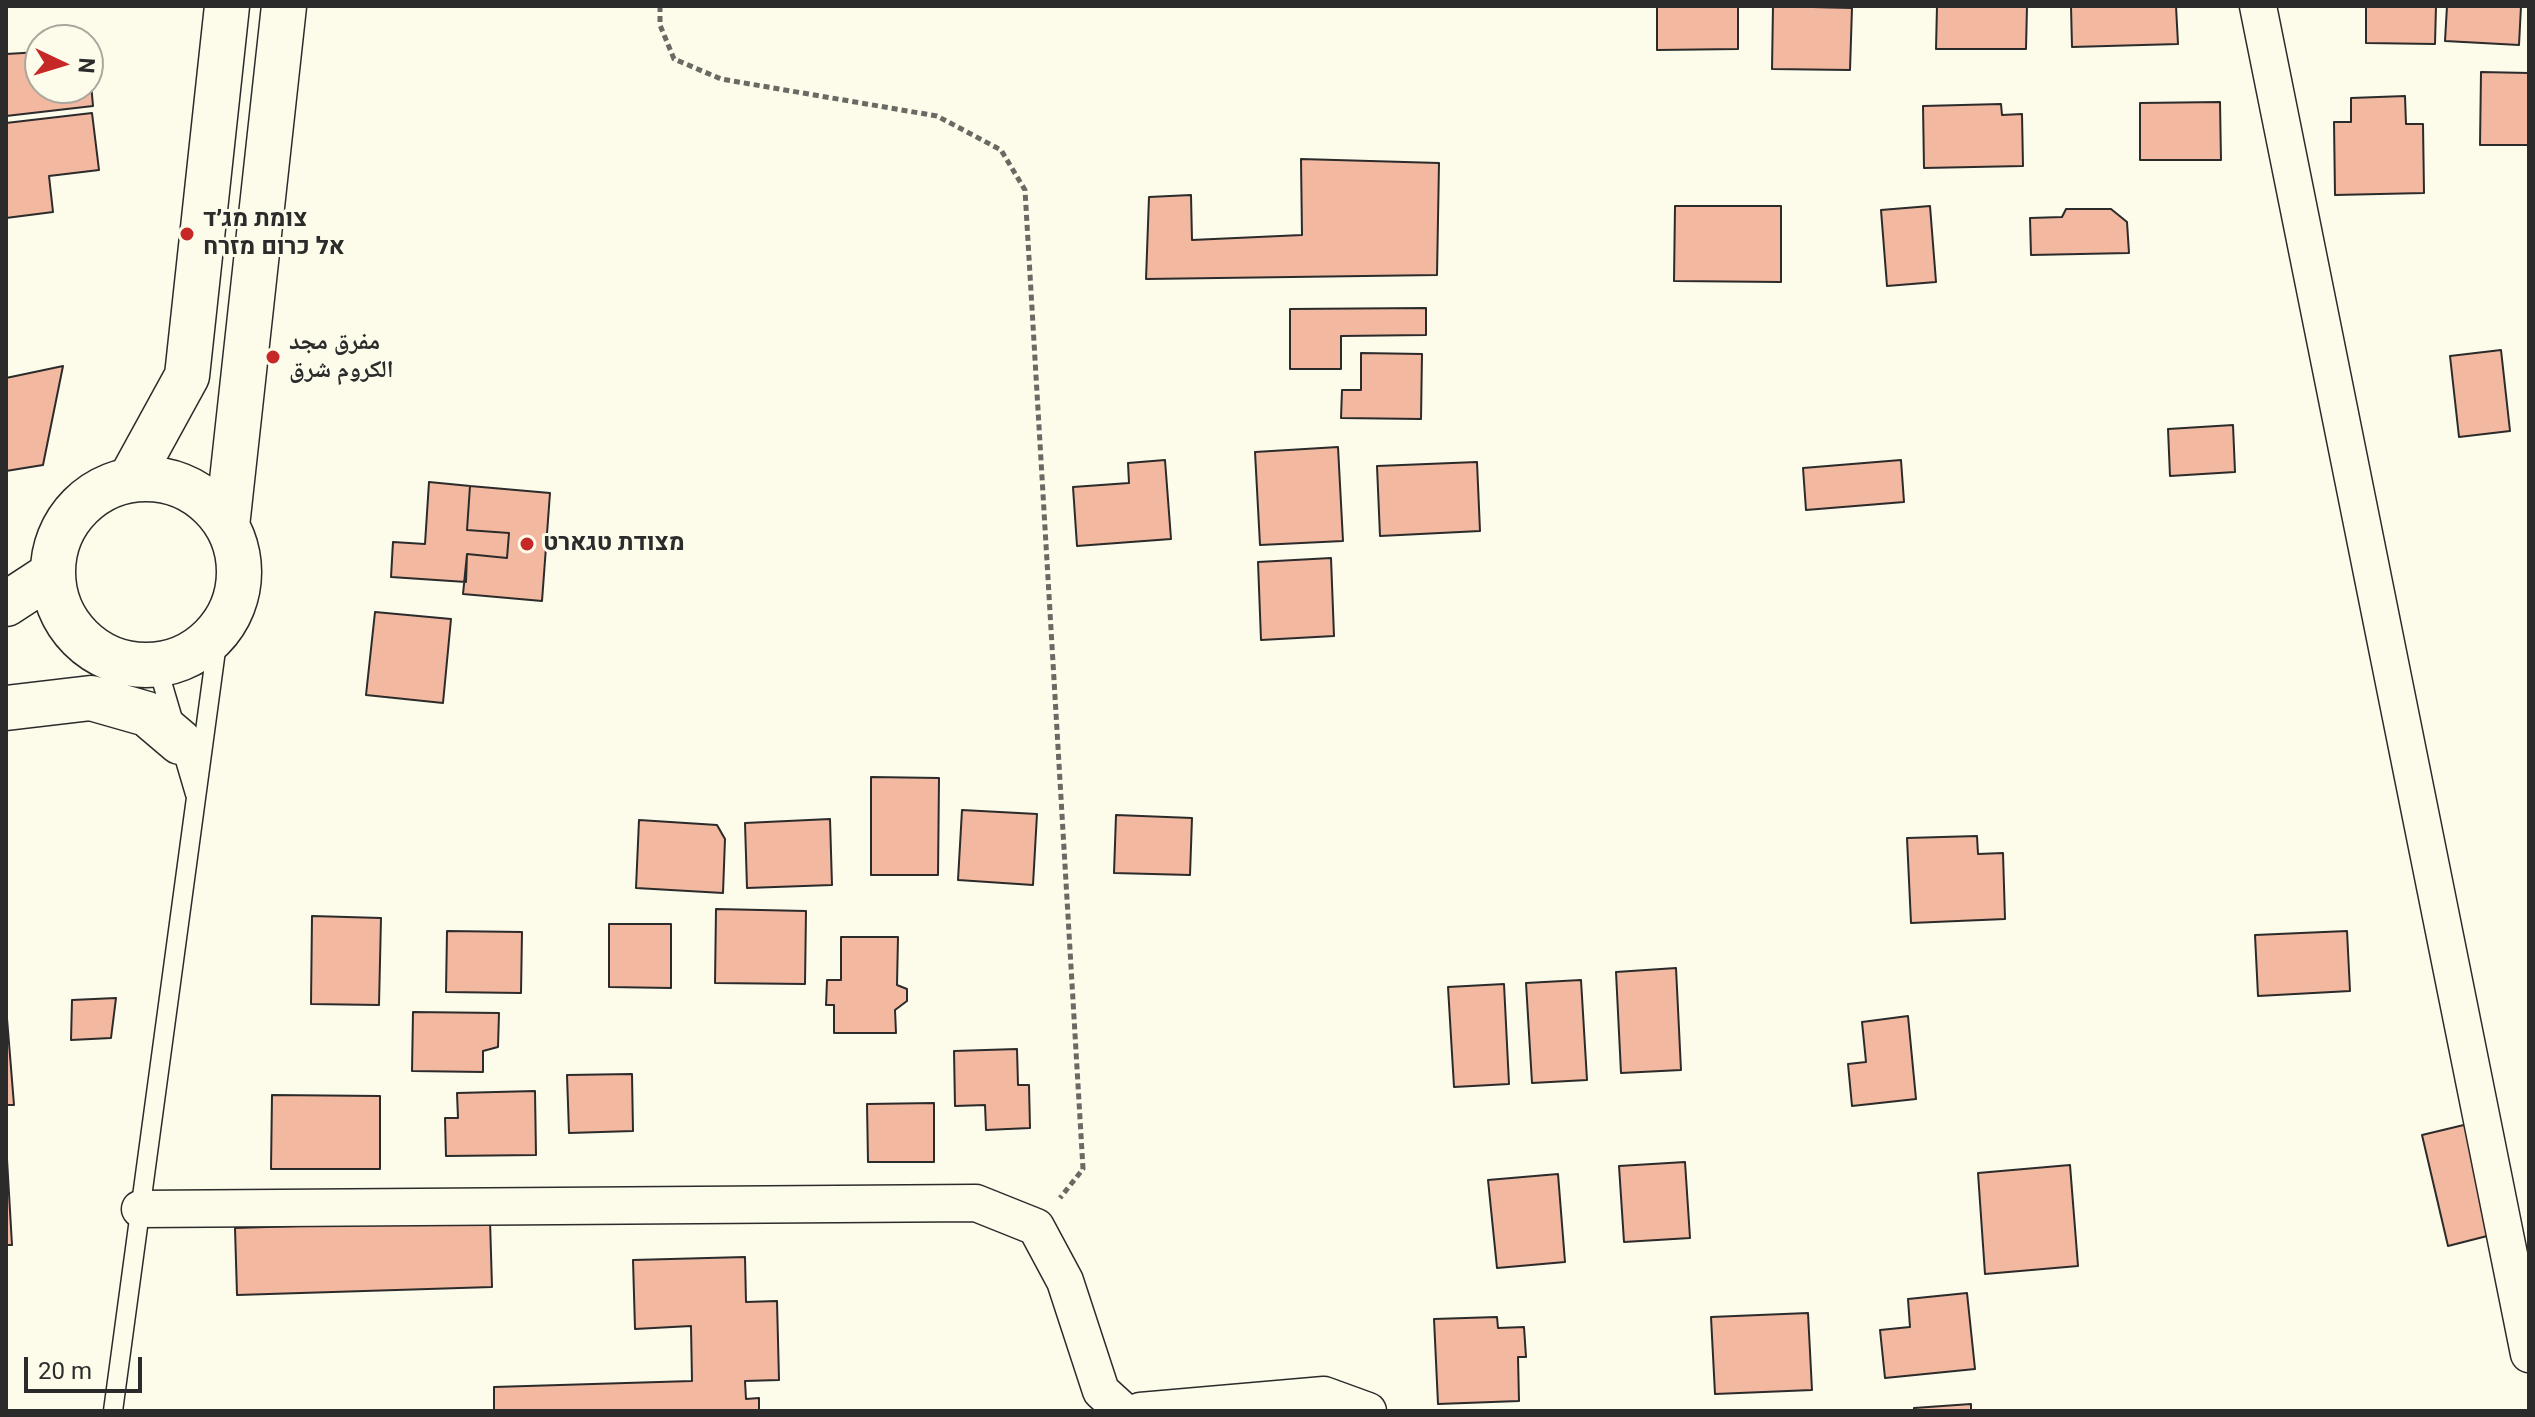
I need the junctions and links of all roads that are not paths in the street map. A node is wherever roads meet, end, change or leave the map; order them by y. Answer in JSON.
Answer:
{"nodes":[{"id":1,"x":227,"y":6,"type":"edge"},
{"id":2,"x":284,"y":6,"type":"edge"},
{"id":3,"x":2258,"y":6,"type":"edge"},
{"id":4,"x":130,"y":480,"type":"junction"},
{"id":5,"x":227,"y":526,"type":"junction"},
{"id":6,"x":52,"y":574,"type":"junction"},
{"id":7,"x":6,"y":604,"type":"edge"},
{"id":8,"x":219,"y":628,"type":"junction"},
{"id":9,"x":111,"y":658,"type":"junction"},
{"id":10,"x":157,"y":665,"type":"junction"},
{"id":11,"x":6,"y":690,"type":"edge"},
{"id":12,"x":6,"y":708,"type":"edge"},
{"id":13,"x":180,"y":742,"type":"junction"},
{"id":14,"x":197,"y":801,"type":"junction"},
{"id":15,"x":140,"y":1209,"type":"junction"},
{"id":16,"x":2529,"y":1354,"type":"edge"},
{"id":17,"x":113,"y":1411,"type":"edge"},
{"id":18,"x":1123,"y":1411,"type":"edge"},
{"id":19,"x":1140,"y":1411,"type":"edge"},
{"id":20,"x":1368,"y":1411,"type":"edge"}],
"edges":[{"from":1,"to":4,"type":"street"},
{"from":2,"to":5,"type":"street"},
{"from":3,"to":16,"type":"street"},
{"from":4,"to":5,"type":"street"},
{"from":4,"to":6,"type":"street"},
{"from":5,"to":8,"type":"street"},
{"from":6,"to":7,"type":"street"},
{"from":6,"to":9,"type":"street"},
{"from":8,"to":10,"type":"street"},
{"from":8,"to":14,"type":"lane"},
{"from":9,"to":10,"type":"street"},
{"from":9,"to":11,"type":"street"},
{"from":10,"to":13,"type":"lane"},
{"from":12,"to":13,"type":"street"},
{"from":13,"to":14,"type":"lane"},
{"from":14,"to":15,"type":"lane"},
{"from":15,"to":17,"type":"lane"},
{"from":15,"to":18,"type":"street"},
{"from":19,"to":20,"type":"street"}]}
